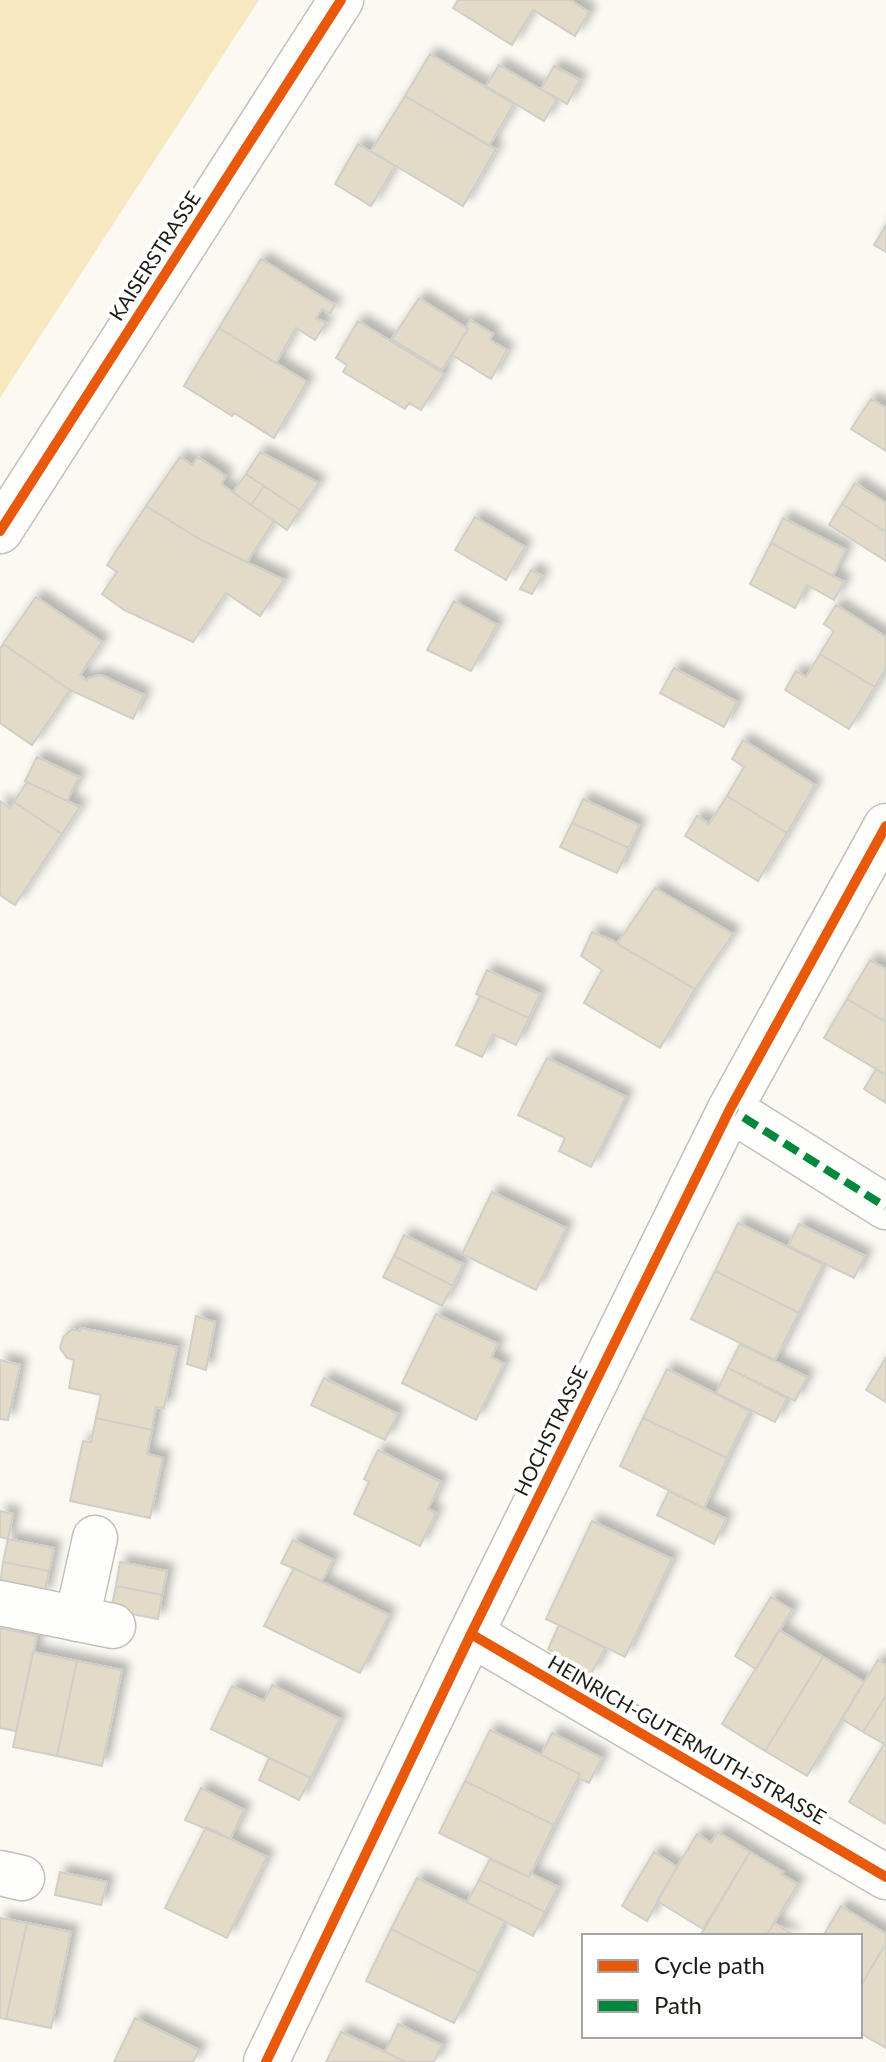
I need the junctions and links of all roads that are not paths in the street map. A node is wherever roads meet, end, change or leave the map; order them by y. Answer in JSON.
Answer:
{"nodes":[{"id":1,"x":341,"y":0,"type":"edge"},
{"id":2,"x":0,"y":531,"type":"edge"},
{"id":3,"x":886,"y":826,"type":"edge"},
{"id":4,"x":730,"y":1109,"type":"junction"},
{"id":5,"x":886,"y":1207,"type":"edge"},
{"id":6,"x":95,"y":1538,"type":"dead end"},
{"id":7,"x":0,"y":1603,"type":"edge"},
{"id":8,"x":471,"y":1634,"type":"junction"},
{"id":9,"x":886,"y":1877,"type":"edge"},
{"id":10,"x":266,"y":2062,"type":"edge"}],
"edges":[{"from":1,"to":2,"type":"street","name":"KAISERSTRASSE"},
{"from":3,"to":4,"type":"street","name":"HOCHSTRASSE"},
{"from":4,"to":5,"type":"street"},
{"from":4,"to":8,"type":"street","name":"HOCHSTRASSE"},
{"from":6,"to":7,"type":"street"},
{"from":8,"to":9,"type":"street","name":"HEINRICH-GUTERMUTH-STRASSE"},
{"from":8,"to":10,"type":"street","name":"HOCHSTRASSE"}]}
